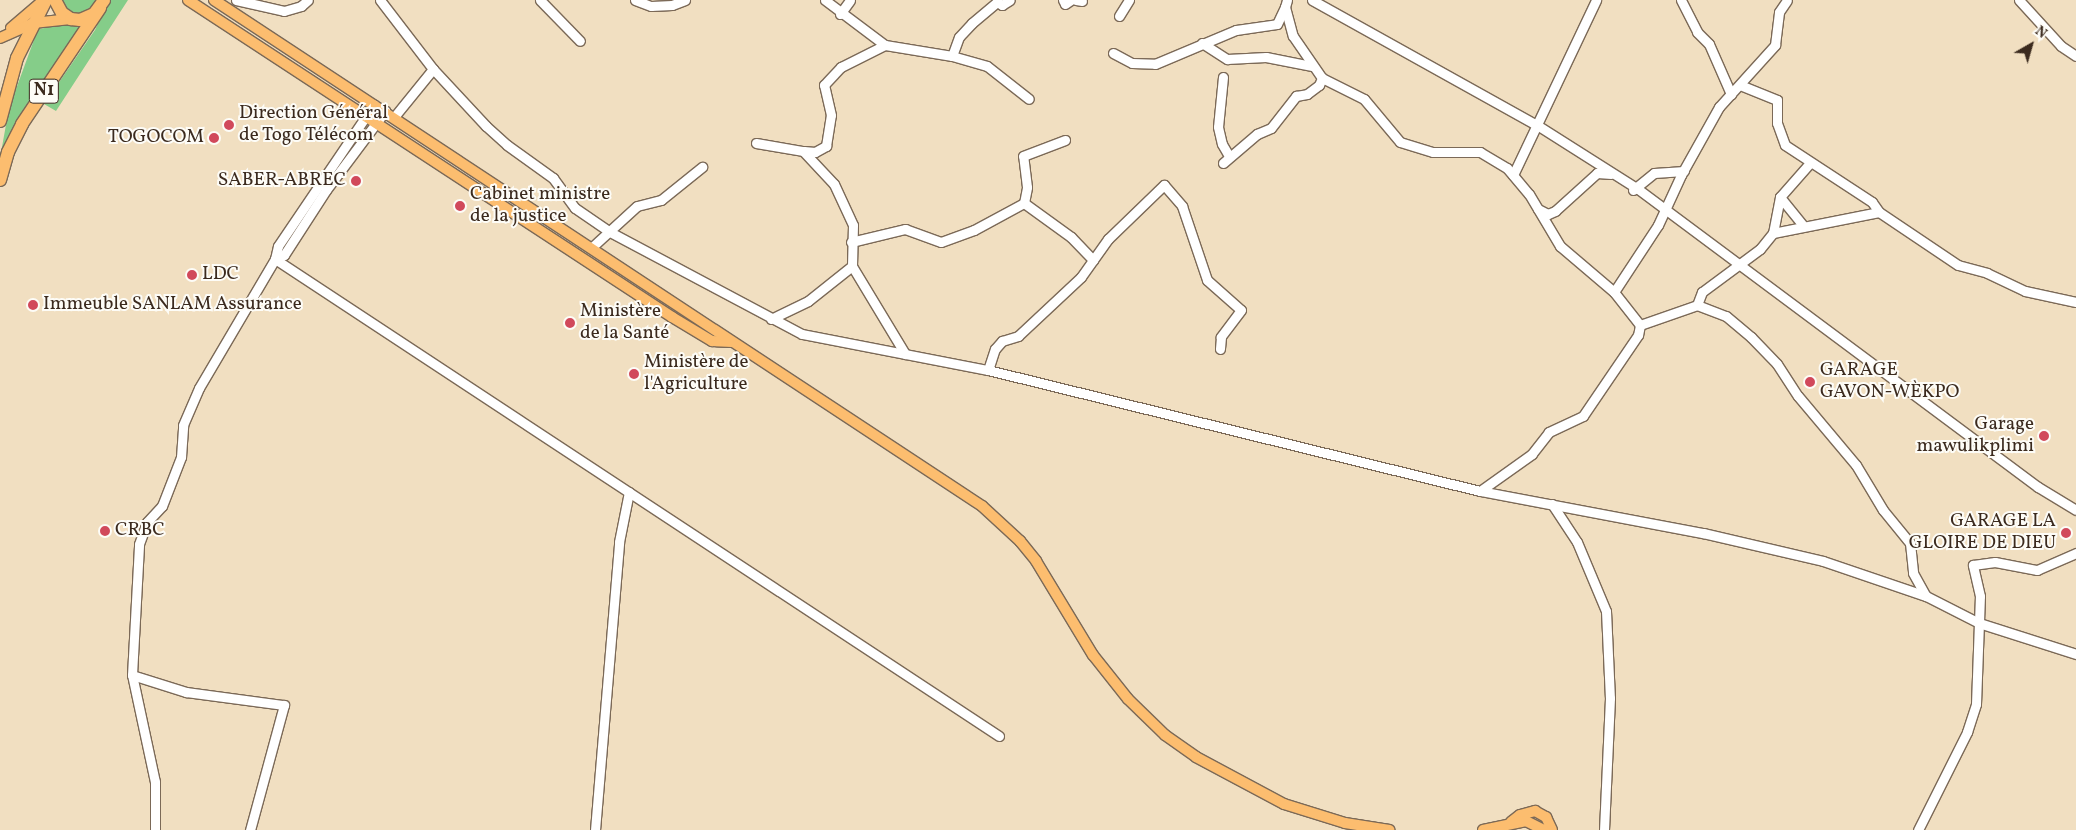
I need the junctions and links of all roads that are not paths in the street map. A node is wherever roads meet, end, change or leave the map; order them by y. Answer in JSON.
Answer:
{"nodes":[{"id":1,"x":45,"y":0,"type":"edge"},
{"id":2,"x":56,"y":0,"type":"edge"},
{"id":3,"x":188,"y":0,"type":"edge"},
{"id":4,"x":214,"y":0,"type":"edge"},
{"id":5,"x":236,"y":0,"type":"edge"},
{"id":6,"x":308,"y":0,"type":"edge"},
{"id":7,"x":380,"y":0,"type":"edge"},
{"id":8,"x":540,"y":0,"type":"edge"},
{"id":9,"x":635,"y":0,"type":"edge"},
{"id":10,"x":685,"y":0,"type":"edge"},
{"id":11,"x":824,"y":0,"type":"edge"},
{"id":12,"x":850,"y":0,"type":"edge"},
{"id":13,"x":1010,"y":0,"type":"edge"},
{"id":14,"x":1063,"y":0,"type":"edge"},
{"id":15,"x":1071,"y":0,"type":"edge"},
{"id":16,"x":1129,"y":0,"type":"edge"},
{"id":17,"x":1312,"y":0,"type":"edge"},
{"id":18,"x":1596,"y":0,"type":"edge"},
{"id":19,"x":1682,"y":0,"type":"edge"},
{"id":20,"x":1786,"y":0,"type":"edge"},
{"id":21,"x":2019,"y":0,"type":"edge"},
{"id":22,"x":102,"y":4,"type":"edge"},
{"id":23,"x":1286,"y":4,"type":"edge"},
{"id":24,"x":840,"y":14,"type":"junction"},
{"id":25,"x":1119,"y":16,"type":"dead end"},
{"id":26,"x":71,"y":19,"type":"junction"},
{"id":27,"x":33,"y":23,"type":"junction"},
{"id":28,"x":0,"y":38,"type":"edge"},
{"id":29,"x":580,"y":41,"type":"dead end"},
{"id":30,"x":1202,"y":43,"type":"junction"},
{"id":31,"x":885,"y":45,"type":"junction"},
{"id":32,"x":1112,"y":54,"type":"dead end"},
{"id":33,"x":952,"y":56,"type":"junction"},
{"id":34,"x":2076,"y":56,"type":"edge"},
{"id":35,"x":1312,"y":66,"type":"junction"},
{"id":36,"x":433,"y":69,"type":"junction"},
{"id":37,"x":1223,"y":77,"type":"dead end"},
{"id":38,"x":1322,"y":78,"type":"junction"},
{"id":39,"x":1740,"y":85,"type":"junction"},
{"id":40,"x":1731,"y":94,"type":"junction"},
{"id":41,"x":1029,"y":99,"type":"dead end"},
{"id":42,"x":374,"y":104,"type":"junction"},
{"id":43,"x":384,"y":111,"type":"junction"},
{"id":44,"x":367,"y":115,"type":"junction"},
{"id":45,"x":394,"y":117,"type":"junction"},
{"id":46,"x":0,"y":121,"type":"edge"},
{"id":47,"x":377,"y":122,"type":"junction"},
{"id":48,"x":1537,"y":125,"type":"junction"},
{"id":49,"x":1065,"y":140,"type":"dead end"},
{"id":50,"x":756,"y":143,"type":"dead end"},
{"id":51,"x":804,"y":151,"type":"junction"},
{"id":52,"x":1809,"y":164,"type":"junction"},
{"id":53,"x":702,"y":167,"type":"dead end"},
{"id":54,"x":1684,"y":171,"type":"junction"},
{"id":55,"x":1513,"y":175,"type":"junction"},
{"id":56,"x":0,"y":180,"type":"edge"},
{"id":57,"x":1637,"y":188,"type":"junction"},
{"id":58,"x":1780,"y":197,"type":"junction"},
{"id":59,"x":1024,"y":203,"type":"junction"},
{"id":60,"x":1666,"y":208,"type":"junction"},
{"id":61,"x":1538,"y":209,"type":"junction"},
{"id":62,"x":1879,"y":212,"type":"junction"},
{"id":63,"x":1804,"y":227,"type":"junction"},
{"id":64,"x":610,"y":232,"type":"junction"},
{"id":65,"x":1773,"y":233,"type":"junction"},
{"id":66,"x":851,"y":242,"type":"junction"},
{"id":67,"x":591,"y":248,"type":"junction"},
{"id":68,"x":275,"y":259,"type":"junction"},
{"id":69,"x":1093,"y":260,"type":"junction"},
{"id":70,"x":1740,"y":265,"type":"junction"},
{"id":71,"x":852,"y":266,"type":"junction"},
{"id":72,"x":1614,"y":292,"type":"junction"},
{"id":73,"x":2076,"y":302,"type":"edge"},
{"id":74,"x":1697,"y":305,"type":"junction"},
{"id":75,"x":771,"y":319,"type":"junction"},
{"id":76,"x":1640,"y":325,"type":"junction"},
{"id":77,"x":733,"y":342,"type":"junction"},
{"id":78,"x":1220,"y":349,"type":"dead end"},
{"id":79,"x":905,"y":354,"type":"junction"},
{"id":80,"x":988,"y":370,"type":"junction"},
{"id":81,"x":1480,"y":491,"type":"junction"},
{"id":82,"x":629,"y":492,"type":"junction"},
{"id":83,"x":1552,"y":504,"type":"junction"},
{"id":84,"x":2076,"y":510,"type":"edge"},
{"id":85,"x":2076,"y":553,"type":"edge"},
{"id":86,"x":1926,"y":596,"type":"junction"},
{"id":87,"x":1979,"y":623,"type":"junction"},
{"id":88,"x":2076,"y":654,"type":"edge"},
{"id":89,"x":132,"y":675,"type":"junction"},
{"id":90,"x":999,"y":736,"type":"dead end"},
{"id":91,"x":1512,"y":822,"type":"junction"},
{"id":92,"x":156,"y":830,"type":"edge"},
{"id":93,"x":250,"y":830,"type":"edge"},
{"id":94,"x":595,"y":830,"type":"edge"},
{"id":95,"x":1389,"y":830,"type":"edge"},
{"id":96,"x":1482,"y":830,"type":"edge"},
{"id":97,"x":1544,"y":830,"type":"edge"},
{"id":98,"x":1552,"y":830,"type":"edge"},
{"id":99,"x":1604,"y":830,"type":"edge"},
{"id":100,"x":1918,"y":830,"type":"edge"}],
"edges":[{"from":1,"to":27,"type":"highway","number":"N1"},
{"from":1,"to":28,"type":"main road"},
{"from":2,"to":26,"type":"highway"},
{"from":3,"to":44,"type":"main road"},
{"from":4,"to":42,"type":"main road"},
{"from":5,"to":6,"type":"street"},
{"from":7,"to":36,"type":"street"},
{"from":8,"to":29,"type":"street"},
{"from":9,"to":10,"type":"street"},
{"from":11,"to":24,"type":"street"},
{"from":12,"to":24,"type":"street"},
{"from":13,"to":33,"type":"street"},
{"from":14,"to":15,"type":"street"},
{"from":16,"to":25,"type":"street"},
{"from":17,"to":48,"type":"street"},
{"from":18,"to":48,"type":"street"},
{"from":19,"to":40,"type":"street"},
{"from":20,"to":39,"type":"street"},
{"from":21,"to":34,"type":"street"},
{"from":22,"to":26,"type":"highway","number":"N1"},
{"from":22,"to":56,"type":"highway","number":"N1"},
{"from":23,"to":30,"type":"street"},
{"from":23,"to":35,"type":"street"},
{"from":24,"to":31,"type":"street"},
{"from":26,"to":27,"type":"main road"},
{"from":27,"to":28,"type":"main road"},
{"from":27,"to":46,"type":"highway","number":"N1"},
{"from":30,"to":32,"type":"street"},
{"from":30,"to":35,"type":"street"},
{"from":31,"to":33,"type":"street"},
{"from":31,"to":51,"type":"street"},
{"from":33,"to":41,"type":"street"},
{"from":35,"to":38,"type":"street"},
{"from":36,"to":45,"type":"street"},
{"from":36,"to":64,"type":"street"},
{"from":37,"to":38,"type":"street"},
{"from":38,"to":55,"type":"street"},
{"from":39,"to":40,"type":"street"},
{"from":39,"to":52,"type":"street"},
{"from":40,"to":54,"type":"street"},
{"from":42,"to":43,"type":"main road"},
{"from":42,"to":44,"type":"street"},
{"from":43,"to":45,"type":"main road"},
{"from":43,"to":47,"type":"street"},
{"from":44,"to":47,"type":"main road"},
{"from":44,"to":68,"type":"street"},
{"from":45,"to":67,"type":"main road"},
{"from":47,"to":68,"type":"street"},
{"from":47,"to":77,"type":"main road"},
{"from":48,"to":55,"type":"street"},
{"from":48,"to":57,"type":"street"},
{"from":49,"to":59,"type":"street"},
{"from":50,"to":51,"type":"street"},
{"from":51,"to":66,"type":"street"},
{"from":52,"to":58,"type":"street"},
{"from":52,"to":62,"type":"street"},
{"from":53,"to":64,"type":"street"},
{"from":54,"to":57,"type":"street"},
{"from":54,"to":60,"type":"street"},
{"from":55,"to":61,"type":"street"},
{"from":57,"to":60,"type":"street"},
{"from":57,"to":61,"type":"street"},
{"from":58,"to":63,"type":"street"},
{"from":58,"to":65,"type":"street"},
{"from":59,"to":66,"type":"street"},
{"from":59,"to":69,"type":"street"},
{"from":60,"to":70,"type":"street"},
{"from":60,"to":72,"type":"street"},
{"from":61,"to":72,"type":"street"},
{"from":62,"to":63,"type":"street"},
{"from":62,"to":73,"type":"street"},
{"from":63,"to":65,"type":"street"},
{"from":64,"to":67,"type":"street"},
{"from":64,"to":75,"type":"street"},
{"from":65,"to":70,"type":"street"},
{"from":66,"to":71,"type":"street"},
{"from":67,"to":77,"type":"main road"},
{"from":68,"to":82,"type":"street"},
{"from":68,"to":89,"type":"street"},
{"from":69,"to":78,"type":"street"},
{"from":69,"to":80,"type":"street"},
{"from":70,"to":74,"type":"street"},
{"from":70,"to":84,"type":"street"},
{"from":71,"to":75,"type":"street"},
{"from":71,"to":79,"type":"street"},
{"from":72,"to":76,"type":"street"},
{"from":74,"to":76,"type":"street"},
{"from":74,"to":86,"type":"street"},
{"from":75,"to":79,"type":"street"},
{"from":76,"to":81,"type":"street"},
{"from":77,"to":95,"type":"main road"},
{"from":79,"to":80,"type":"street"},
{"from":80,"to":81,"type":"street"},
{"from":81,"to":83,"type":"street"},
{"from":82,"to":90,"type":"street"},
{"from":82,"to":94,"type":"street"},
{"from":83,"to":86,"type":"street"},
{"from":83,"to":99,"type":"street"},
{"from":85,"to":87,"type":"street"},
{"from":86,"to":87,"type":"street"},
{"from":87,"to":88,"type":"street"},
{"from":87,"to":100,"type":"street"},
{"from":89,"to":92,"type":"street"},
{"from":89,"to":93,"type":"street"},
{"from":91,"to":96,"type":"main road"},
{"from":91,"to":97,"type":"main road"},
{"from":91,"to":98,"type":"main road"}]}
